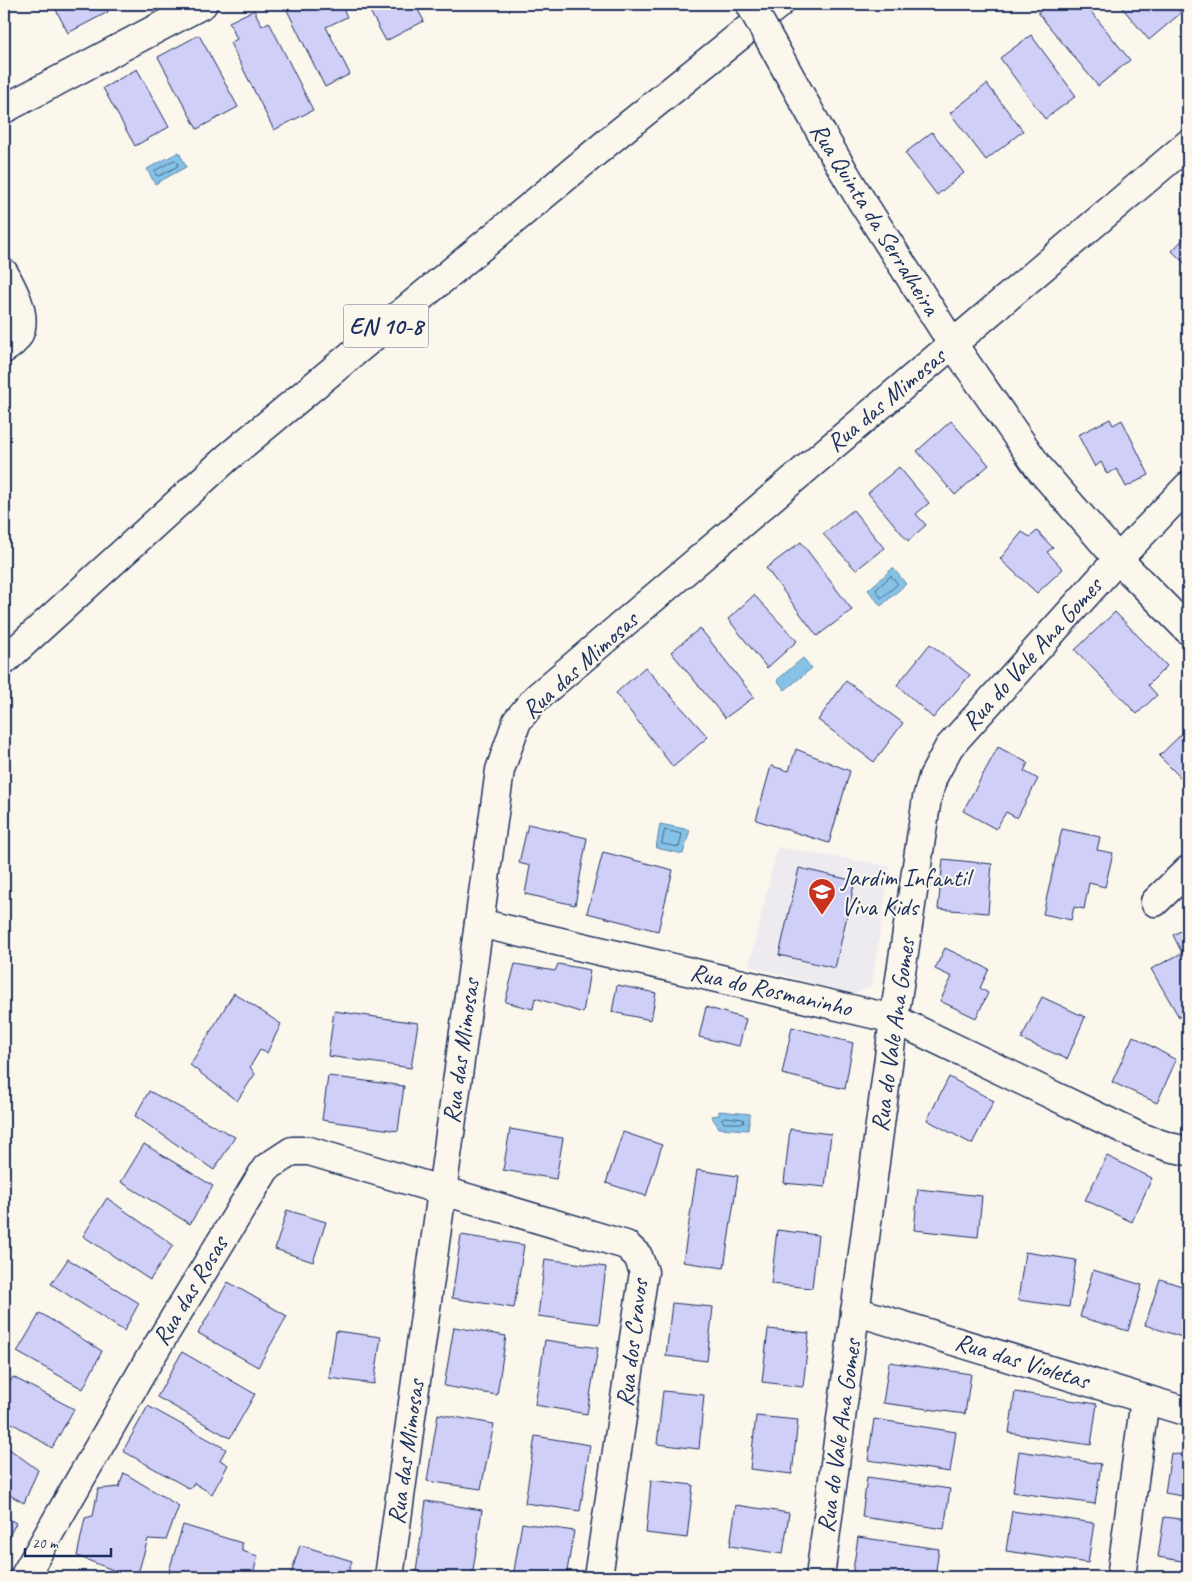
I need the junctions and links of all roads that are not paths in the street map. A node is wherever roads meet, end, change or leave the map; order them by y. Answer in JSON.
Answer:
{"nodes":[{"id":1,"x":203,"y":4,"type":"edge"},
{"id":2,"x":750,"y":4,"type":"edge"},
{"id":3,"x":779,"y":4,"type":"edge"},
{"id":4,"x":4,"y":109,"type":"edge"},
{"id":5,"x":1188,"y":144,"type":"edge"},
{"id":6,"x":4,"y":273,"type":"edge"},
{"id":7,"x":952,"y":343,"type":"junction"},
{"id":8,"x":4,"y":349,"type":"edge"},
{"id":9,"x":1188,"y":486,"type":"edge"},
{"id":10,"x":1118,"y":560,"type":"junction"},
{"id":11,"x":1188,"y":630,"type":"edge"},
{"id":12,"x":4,"y":661,"type":"edge"},
{"id":13,"x":1188,"y":870,"type":"edge"},
{"id":14,"x":1155,"y":902,"type":"dead end"},
{"id":15,"x":479,"y":922,"type":"junction"},
{"id":16,"x":894,"y":1019,"type":"junction"},
{"id":17,"x":1188,"y":1151,"type":"edge"},
{"id":18,"x":442,"y":1189,"type":"junction"},
{"id":19,"x":855,"y":1311,"type":"junction"},
{"id":20,"x":1145,"y":1399,"type":"junction"},
{"id":21,"x":1188,"y":1412,"type":"edge"},
{"id":22,"x":24,"y":1577,"type":"edge"},
{"id":23,"x":389,"y":1577,"type":"edge"},
{"id":24,"x":598,"y":1577,"type":"edge"},
{"id":25,"x":820,"y":1577,"type":"edge"},
{"id":26,"x":1121,"y":1577,"type":"edge"}],
"edges":[{"from":1,"to":4,"type":"main road"},
{"from":2,"to":7,"type":"main road","name":"Rua Quinta da Serralheira","bridge":true},
{"from":3,"to":12,"type":"main road","number":"EN 10-8"},
{"from":5,"to":7,"type":"main road","name":"Rua das Mimosas"},
{"from":6,"to":8,"type":"main road"},
{"from":7,"to":10,"type":"main road","name":"Rua Quinta da Serralheira"},
{"from":7,"to":15,"type":"main road","name":"Rua das Mimosas"},
{"from":9,"to":10,"type":"main road","name":"Rua do Vale Ana Gomes"},
{"from":10,"to":11,"type":"main road","name":"Rua Quinta da Serralheira"},
{"from":10,"to":16,"type":"main road","name":"Rua do Vale Ana Gomes"},
{"from":13,"to":14,"type":"main road"},
{"from":15,"to":16,"type":"main road","name":"Rua do Rosmaninho"},
{"from":15,"to":18,"type":"main road","name":"Rua das Mimosas"},
{"from":16,"to":17,"type":"main road","name":"Rua do Rosmaninho"},
{"from":16,"to":19,"type":"main road","name":"Rua do Vale Ana Gomes"},
{"from":18,"to":22,"type":"main road","name":"Rua das Rosas"},
{"from":18,"to":23,"type":"main road","name":"Rua das Mimosas"},
{"from":18,"to":24,"type":"main road","name":"Rua dos Cravos"},
{"from":19,"to":20,"type":"main road","name":"Rua das Violetas"},
{"from":19,"to":25,"type":"main road","name":"Rua do Vale Ana Gomes"},
{"from":20,"to":21,"type":"main road","name":"Rua das Violetas"},
{"from":20,"to":26,"type":"main road"}]}
